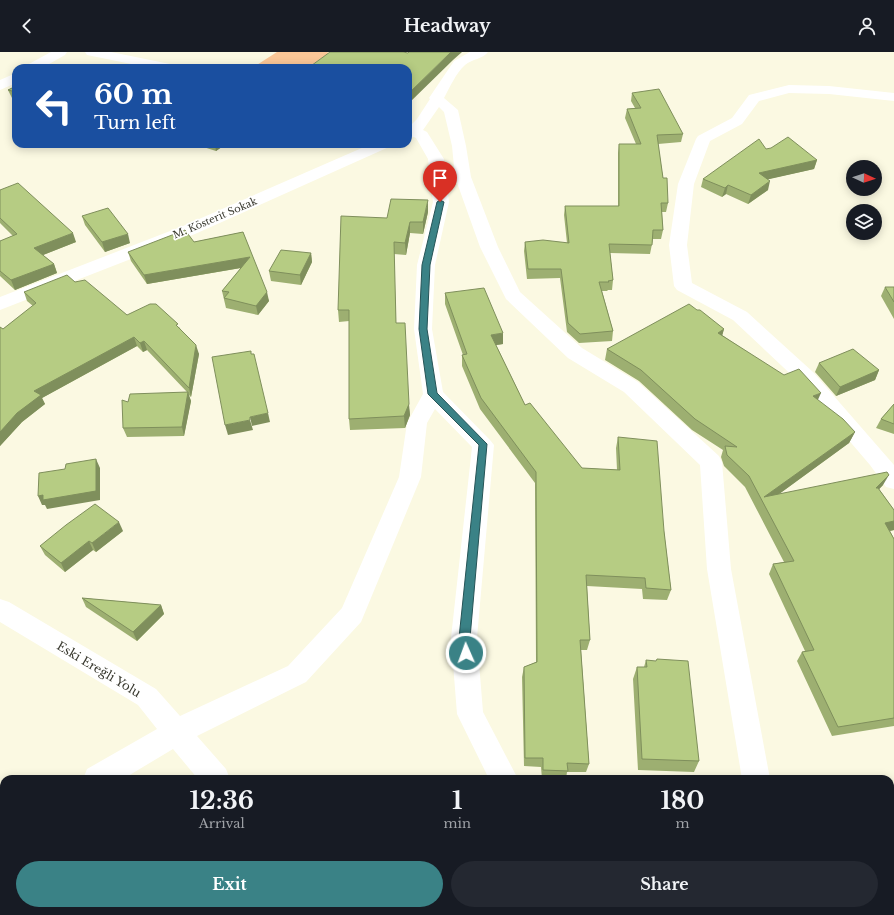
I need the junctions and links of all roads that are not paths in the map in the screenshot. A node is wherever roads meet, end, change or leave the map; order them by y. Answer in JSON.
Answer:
{"nodes":[{"id":1,"x":60,"y":52,"type":"edge"},
{"id":2,"x":92,"y":52,"type":"edge"},
{"id":3,"x":480,"y":52,"type":"edge"},
{"id":4,"x":39,"y":64,"type":"edge"},
{"id":5,"x":150,"y":64,"type":"edge"},
{"id":6,"x":12,"y":79,"type":"edge"},
{"id":7,"x":0,"y":86,"type":"edge"},
{"id":8,"x":894,"y":97,"type":"edge"},
{"id":9,"x":436,"y":98,"type":"junction"},
{"id":10,"x":413,"y":127,"type":"edge"},
{"id":11,"x":375,"y":148,"type":"edge"},
{"id":12,"x":0,"y":304,"type":"edge"},
{"id":13,"x":432,"y":394,"type":"junction"},
{"id":14,"x":894,"y":480,"type":"edge"},
{"id":15,"x":0,"y":609,"type":"edge"},
{"id":16,"x":176,"y":732,"type":"junction"},
{"id":17,"x":104,"y":775,"type":"edge"},
{"id":18,"x":213,"y":775,"type":"edge"},
{"id":19,"x":502,"y":775,"type":"edge"},
{"id":20,"x":755,"y":775,"type":"edge"}],
"edges":[{"from":1,"to":4,"type":"street"},
{"from":2,"to":5,"type":"street"},
{"from":3,"to":9,"type":"street"},
{"from":6,"to":7,"type":"street"},
{"from":8,"to":14,"type":"street"},
{"from":9,"to":10,"type":"street"},
{"from":9,"to":20,"type":"street"},
{"from":10,"to":13,"type":"street"},
{"from":11,"to":12,"type":"street","name":"M. Kösterit Sokak"},
{"from":13,"to":16,"type":"street"},
{"from":13,"to":19,"type":"street"},
{"from":15,"to":16,"type":"street","name":"Eski Ereğli Yolu"},
{"from":16,"to":17,"type":"street"},
{"from":16,"to":18,"type":"street","name":"Eski Ereğli Yolu"}]}
